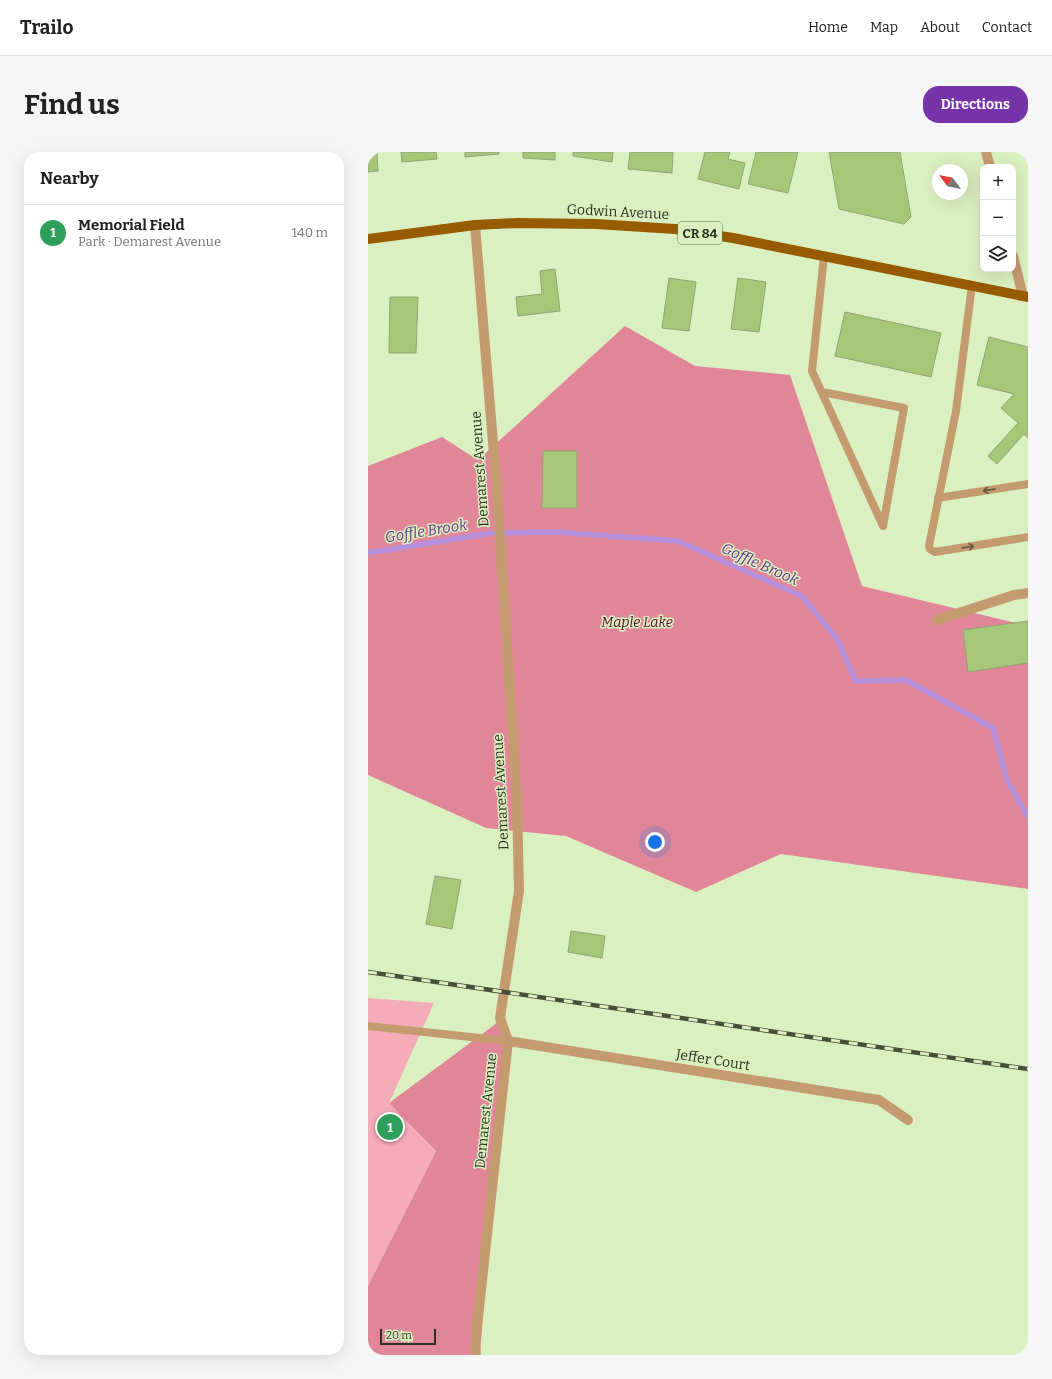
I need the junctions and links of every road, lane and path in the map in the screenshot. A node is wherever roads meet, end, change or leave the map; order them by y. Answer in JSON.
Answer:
{"nodes":[{"id":1,"x":986,"y":152,"type":"edge"},
{"id":2,"x":989,"y":164,"type":"edge"},
{"id":3,"x":475,"y":225,"type":"junction"},
{"id":4,"x":368,"y":239,"type":"edge"},
{"id":5,"x":824,"y":256,"type":"junction"},
{"id":6,"x":1016,"y":265,"type":"edge"},
{"id":7,"x":972,"y":285,"type":"junction"},
{"id":8,"x":1026,"y":296,"type":"edge"},
{"id":9,"x":822,"y":392,"type":"junction"},
{"id":10,"x":1028,"y":484,"type":"edge"},
{"id":11,"x":938,"y":498,"type":"junction"},
{"id":12,"x":1028,"y":537,"type":"edge"},
{"id":13,"x":1028,"y":593,"type":"edge"},
{"id":14,"x":937,"y":620,"type":"dead end"},
{"id":15,"x":368,"y":1026,"type":"edge"},
{"id":16,"x":508,"y":1041,"type":"junction"},
{"id":17,"x":908,"y":1120,"type":"dead end"},
{"id":18,"x":476,"y":1355,"type":"edge"}],
"edges":[{"from":1,"to":2,"type":"street"},
{"from":3,"to":4,"type":"main road","name":"Godwin Avenue","number":"CR 84"},
{"from":3,"to":5,"type":"main road","name":"Godwin Avenue","number":"CR 84"},
{"from":3,"to":16,"type":"street","name":"Demarest Avenue"},
{"from":5,"to":7,"type":"main road","name":"Godwin Avenue","number":"CR 84"},
{"from":5,"to":9,"type":"lane"},
{"from":6,"to":8,"type":"street"},
{"from":7,"to":8,"type":"main road","name":"Godwin Avenue","number":"CR 84"},
{"from":7,"to":11,"type":"lane"},
{"from":9,"to":9,"type":"lane"},
{"from":10,"to":11,"type":"lane","one_way":true},
{"from":11,"to":12,"type":"lane","one_way":true},
{"from":13,"to":14,"type":"street"},
{"from":15,"to":16,"type":"lane"},
{"from":16,"to":17,"type":"street","name":"Jeffer Court"},
{"from":16,"to":18,"type":"street","name":"Demarest Avenue"}]}
